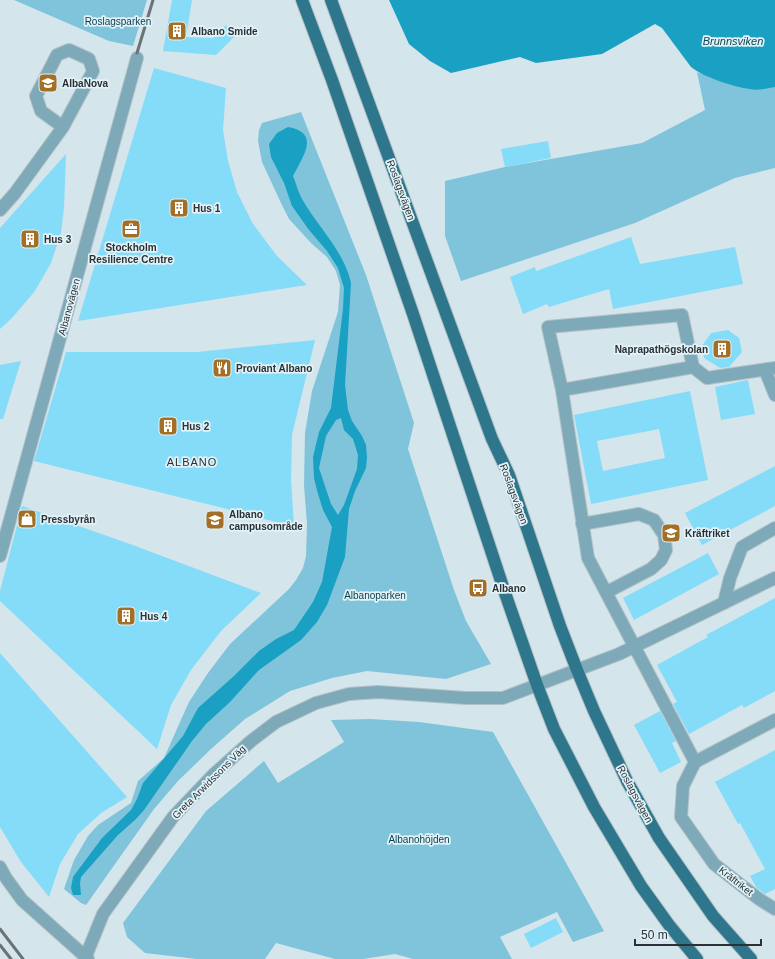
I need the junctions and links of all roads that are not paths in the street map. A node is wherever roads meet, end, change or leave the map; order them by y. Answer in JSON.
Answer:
{"nodes":[{"id":1,"x":302,"y":0,"type":"edge"},
{"id":2,"x":331,"y":0,"type":"edge"},
{"id":3,"x":137,"y":58,"type":"dead end"},
{"id":4,"x":64,"y":127,"type":"junction"},
{"id":5,"x":0,"y":210,"type":"edge"},
{"id":6,"x":693,"y":367,"type":"junction"},
{"id":7,"x":770,"y":369,"type":"edge"},
{"id":8,"x":562,"y":390,"type":"junction"},
{"id":9,"x":775,"y":395,"type":"edge"},
{"id":10,"x":582,"y":524,"type":"junction"},
{"id":11,"x":775,"y":528,"type":"edge"},
{"id":12,"x":0,"y":556,"type":"edge"},
{"id":13,"x":775,"y":578,"type":"edge"},
{"id":14,"x":606,"y":592,"type":"junction"},
{"id":15,"x":724,"y":603,"type":"junction"},
{"id":16,"x":635,"y":647,"type":"junction"},
{"id":17,"x":577,"y":670,"type":"junction"},
{"id":18,"x":537,"y":685,"type":"junction"},
{"id":19,"x":775,"y":720,"type":"edge"},
{"id":20,"x":695,"y":762,"type":"junction"},
{"id":21,"x":0,"y":867,"type":"edge"},
{"id":22,"x":775,"y":909,"type":"edge"},
{"id":23,"x":87,"y":958,"type":"edge"},
{"id":24,"x":697,"y":959,"type":"edge"},
{"id":25,"x":751,"y":959,"type":"edge"}],
"edges":[{"from":1,"to":18,"type":"main road"},
{"from":2,"to":17,"type":"main road","name":"Roslagsvägen"},
{"from":3,"to":12,"type":"street","name":"Albanovägen"},
{"from":4,"to":4,"type":"street"},
{"from":4,"to":5,"type":"street"},
{"from":6,"to":7,"type":"street"},
{"from":6,"to":8,"type":"street"},
{"from":6,"to":8,"type":"street"},
{"from":7,"to":9,"type":"street"},
{"from":8,"to":10,"type":"street"},
{"from":10,"to":14,"type":"street"},
{"from":10,"to":14,"type":"street"},
{"from":11,"to":15,"type":"street"},
{"from":13,"to":15,"type":"street"},
{"from":14,"to":16,"type":"street"},
{"from":15,"to":16,"type":"street"},
{"from":16,"to":17,"type":"street","name":"Greta Arwidssons Väg"},
{"from":16,"to":20,"type":"street"},
{"from":17,"to":18,"type":"street","name":"Greta Arwidssons Väg"},
{"from":17,"to":25,"type":"main road","name":"Roslagsvägen"},
{"from":18,"to":23,"type":"street","name":"Greta Arwidssons Väg"},
{"from":18,"to":24,"type":"main road"},
{"from":19,"to":20,"type":"street"},
{"from":20,"to":22,"type":"street","name":"Kräftriket"},
{"from":21,"to":23,"type":"street"}]}
